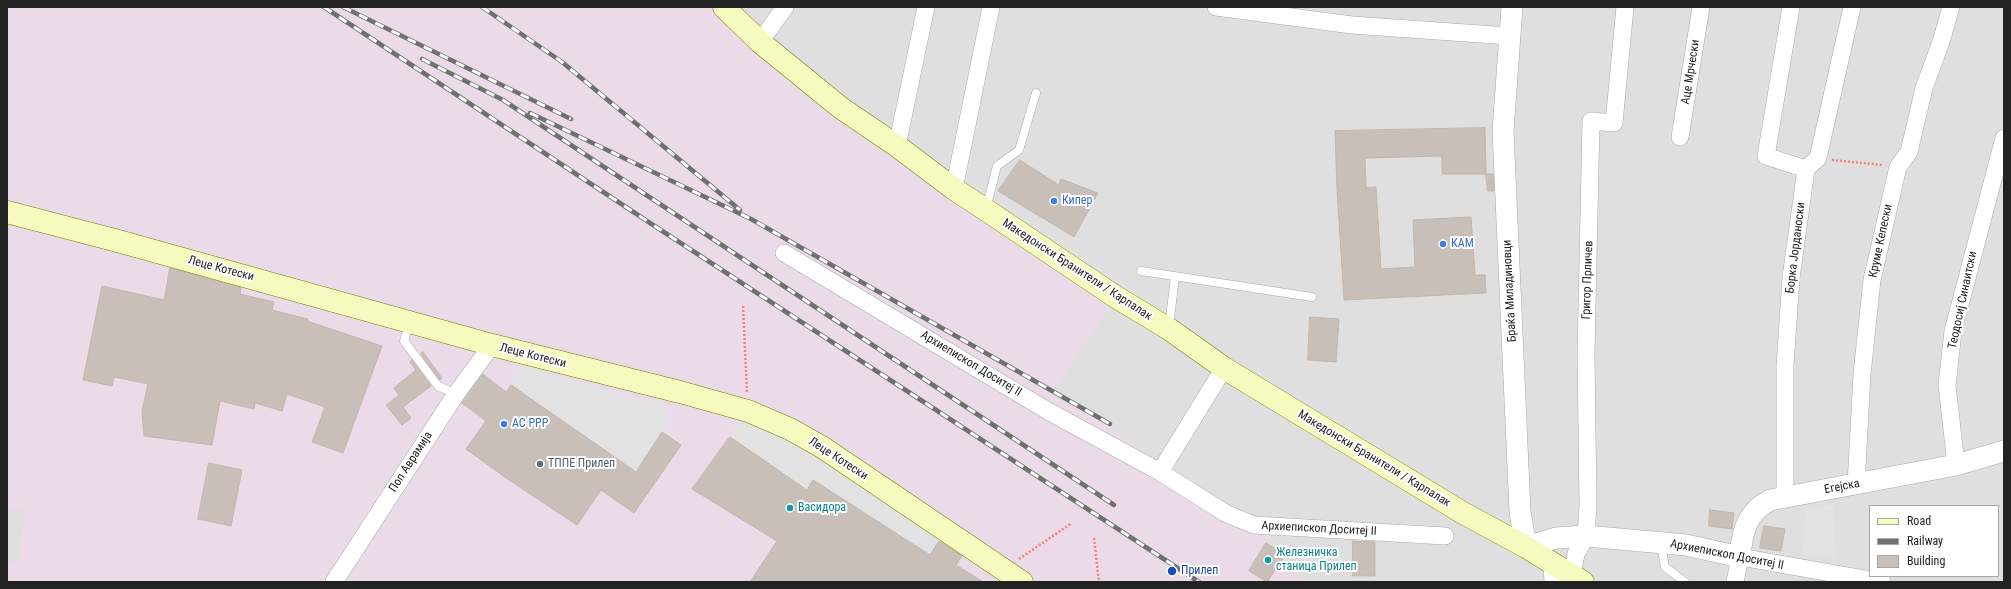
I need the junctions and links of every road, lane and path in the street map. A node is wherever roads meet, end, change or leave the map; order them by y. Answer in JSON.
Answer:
{"nodes":[{"id":1,"x":724,"y":7,"type":"edge"},
{"id":2,"x":785,"y":7,"type":"edge"},
{"id":3,"x":926,"y":7,"type":"edge"},
{"id":4,"x":991,"y":7,"type":"edge"},
{"id":5,"x":1216,"y":7,"type":"edge"},
{"id":6,"x":1512,"y":7,"type":"edge"},
{"id":7,"x":1625,"y":7,"type":"edge"},
{"id":8,"x":1701,"y":7,"type":"edge"},
{"id":9,"x":1791,"y":7,"type":"edge"},
{"id":10,"x":1852,"y":7,"type":"edge"},
{"id":11,"x":1951,"y":7,"type":"edge"},
{"id":12,"x":1509,"y":36,"type":"junction"},
{"id":13,"x":760,"y":42,"type":"junction"},
{"id":14,"x":1036,"y":93,"type":"dead end"},
{"id":15,"x":1680,"y":137,"type":"dead end"},
{"id":16,"x":2004,"y":138,"type":"edge"},
{"id":17,"x":897,"y":146,"type":"junction"},
{"id":18,"x":1812,"y":163,"type":"junction"},
{"id":19,"x":1898,"y":167,"type":"junction"},
{"id":20,"x":1997,"y":185,"type":"edge"},
{"id":21,"x":954,"y":189,"type":"junction"},
{"id":22,"x":986,"y":210,"type":"junction"},
{"id":23,"x":7,"y":212,"type":"edge"},
{"id":24,"x":784,"y":253,"type":"dead end"},
{"id":25,"x":1141,"y":271,"type":"dead end"},
{"id":26,"x":1175,"y":277,"type":"junction"},
{"id":27,"x":1312,"y":298,"type":"dead end"},
{"id":28,"x":743,"y":306,"type":"dead end"},
{"id":29,"x":410,"y":321,"type":"junction"},
{"id":30,"x":1168,"y":329,"type":"junction"},
{"id":31,"x":492,"y":345,"type":"junction"},
{"id":32,"x":1224,"y":368,"type":"junction"},
{"id":33,"x":456,"y":394,"type":"junction"},
{"id":34,"x":748,"y":411,"type":"junction"},
{"id":35,"x":2004,"y":451,"type":"edge"},
{"id":36,"x":1956,"y":465,"type":"junction"},
{"id":37,"x":1160,"y":472,"type":"junction"},
{"id":38,"x":1856,"y":485,"type":"junction"},
{"id":39,"x":1785,"y":498,"type":"junction"},
{"id":40,"x":1072,"y":523,"type":"dead end"},
{"id":41,"x":1445,"y":536,"type":"dead end"},
{"id":42,"x":1586,"y":536,"type":"junction"},
{"id":43,"x":1094,"y":538,"type":"dead end"},
{"id":44,"x":1661,"y":543,"type":"junction"},
{"id":45,"x":1526,"y":547,"type":"junction"},
{"id":46,"x":1740,"y":557,"type":"junction"},
{"id":47,"x":1003,"y":569,"type":"junction"},
{"id":48,"x":1565,"y":576,"type":"edge"},
{"id":49,"x":334,"y":582,"type":"edge"},
{"id":50,"x":1022,"y":582,"type":"edge"},
{"id":51,"x":1099,"y":582,"type":"edge"},
{"id":52,"x":1685,"y":582,"type":"edge"},
{"id":53,"x":1735,"y":582,"type":"edge"},
{"id":54,"x":1882,"y":582,"type":"edge"}],
"edges":[{"from":1,"to":13,"type":"main road","name":"Македонски Бранители / Карпалак"},
{"from":2,"to":13,"type":"street"},
{"from":3,"to":17,"type":"street"},
{"from":4,"to":21,"type":"street"},
{"from":5,"to":12,"type":"street"},
{"from":6,"to":12,"type":"street","name":"Браќа Миладиновци"},
{"from":7,"to":42,"type":"street","name":"Григор Прличев"},
{"from":8,"to":15,"type":"street","name":"Аце Мрчески"},
{"from":9,"to":18,"type":"street"},
{"from":10,"to":18,"type":"street","name":"Борка Јорданоски"},
{"from":11,"to":19,"type":"street","name":"Круме Кепески"},
{"from":12,"to":45,"type":"street","name":"Браќа Миладиновци"},
{"from":13,"to":17,"type":"main road","name":"Македонски Бранители / Карпалак"},
{"from":14,"to":22,"type":"lane"},
{"from":16,"to":20,"type":"street","name":"Теодосиј Синаитски"},
{"from":17,"to":21,"type":"main road","name":"Македонски Бранители / Карпалак"},
{"from":18,"to":19,"type":"path"},
{"from":18,"to":39,"type":"street","name":"Борка Јорданоски"},
{"from":19,"to":38,"type":"street","name":"Круме Кепески"},
{"from":20,"to":36,"type":"street","name":"Теодосиј Синаитски"},
{"from":21,"to":22,"type":"main road","name":"Македонски Бранители / Карпалак"},
{"from":22,"to":30,"type":"main road","name":"Македонски Бранители / Карпалак"},
{"from":23,"to":29,"type":"main road","name":"Леце Котески"},
{"from":24,"to":37,"type":"street","name":"Архиепископ Доситеј II"},
{"from":25,"to":26,"type":"lane"},
{"from":26,"to":27,"type":"lane"},
{"from":26,"to":30,"type":"lane","name":"Македонски Бранители / Карпалак"},
{"from":28,"to":34,"type":"path"},
{"from":29,"to":31,"type":"main road","name":"Леце Котески"},
{"from":29,"to":33,"type":"lane"},
{"from":30,"to":32,"type":"main road","name":"Македонски Бранители / Карпалак"},
{"from":31,"to":33,"type":"street","name":"Поп Аврамија"},
{"from":31,"to":34,"type":"main road","name":"Леце Котески"},
{"from":32,"to":37,"type":"street"},
{"from":32,"to":45,"type":"main road","name":"Македонски Бранители / Карпалак"},
{"from":33,"to":49,"type":"street","name":"Поп Аврамија"},
{"from":34,"to":47,"type":"main road","name":"Леце Котески"},
{"from":35,"to":36,"type":"street","name":"Егејска"},
{"from":36,"to":38,"type":"street","name":"Егејска"},
{"from":37,"to":41,"type":"street","name":"Архиепископ Доситеј II"},
{"from":38,"to":39,"type":"street","name":"Егејска"},
{"from":39,"to":46,"type":"street","name":"Егејска"},
{"from":40,"to":47,"type":"path"},
{"from":42,"to":44,"type":"street","name":"Архиепископ Доситеј II"},
{"from":42,"to":45,"type":"street","name":"Архиепископ Доситеј II"},
{"from":42,"to":48,"type":"street","name":"Григор Прличев"},
{"from":43,"to":51,"type":"path"},
{"from":44,"to":46,"type":"street","name":"Архиепископ Доситеј II"},
{"from":44,"to":52,"type":"lane"},
{"from":45,"to":48,"type":"main road","name":"Македонски Бранители / Карпалак"},
{"from":46,"to":53,"type":"street","name":"Егејска"},
{"from":46,"to":54,"type":"street","name":"Архиепископ Доситеј II"},
{"from":47,"to":50,"type":"main road","name":"Леце Котески"}]}
